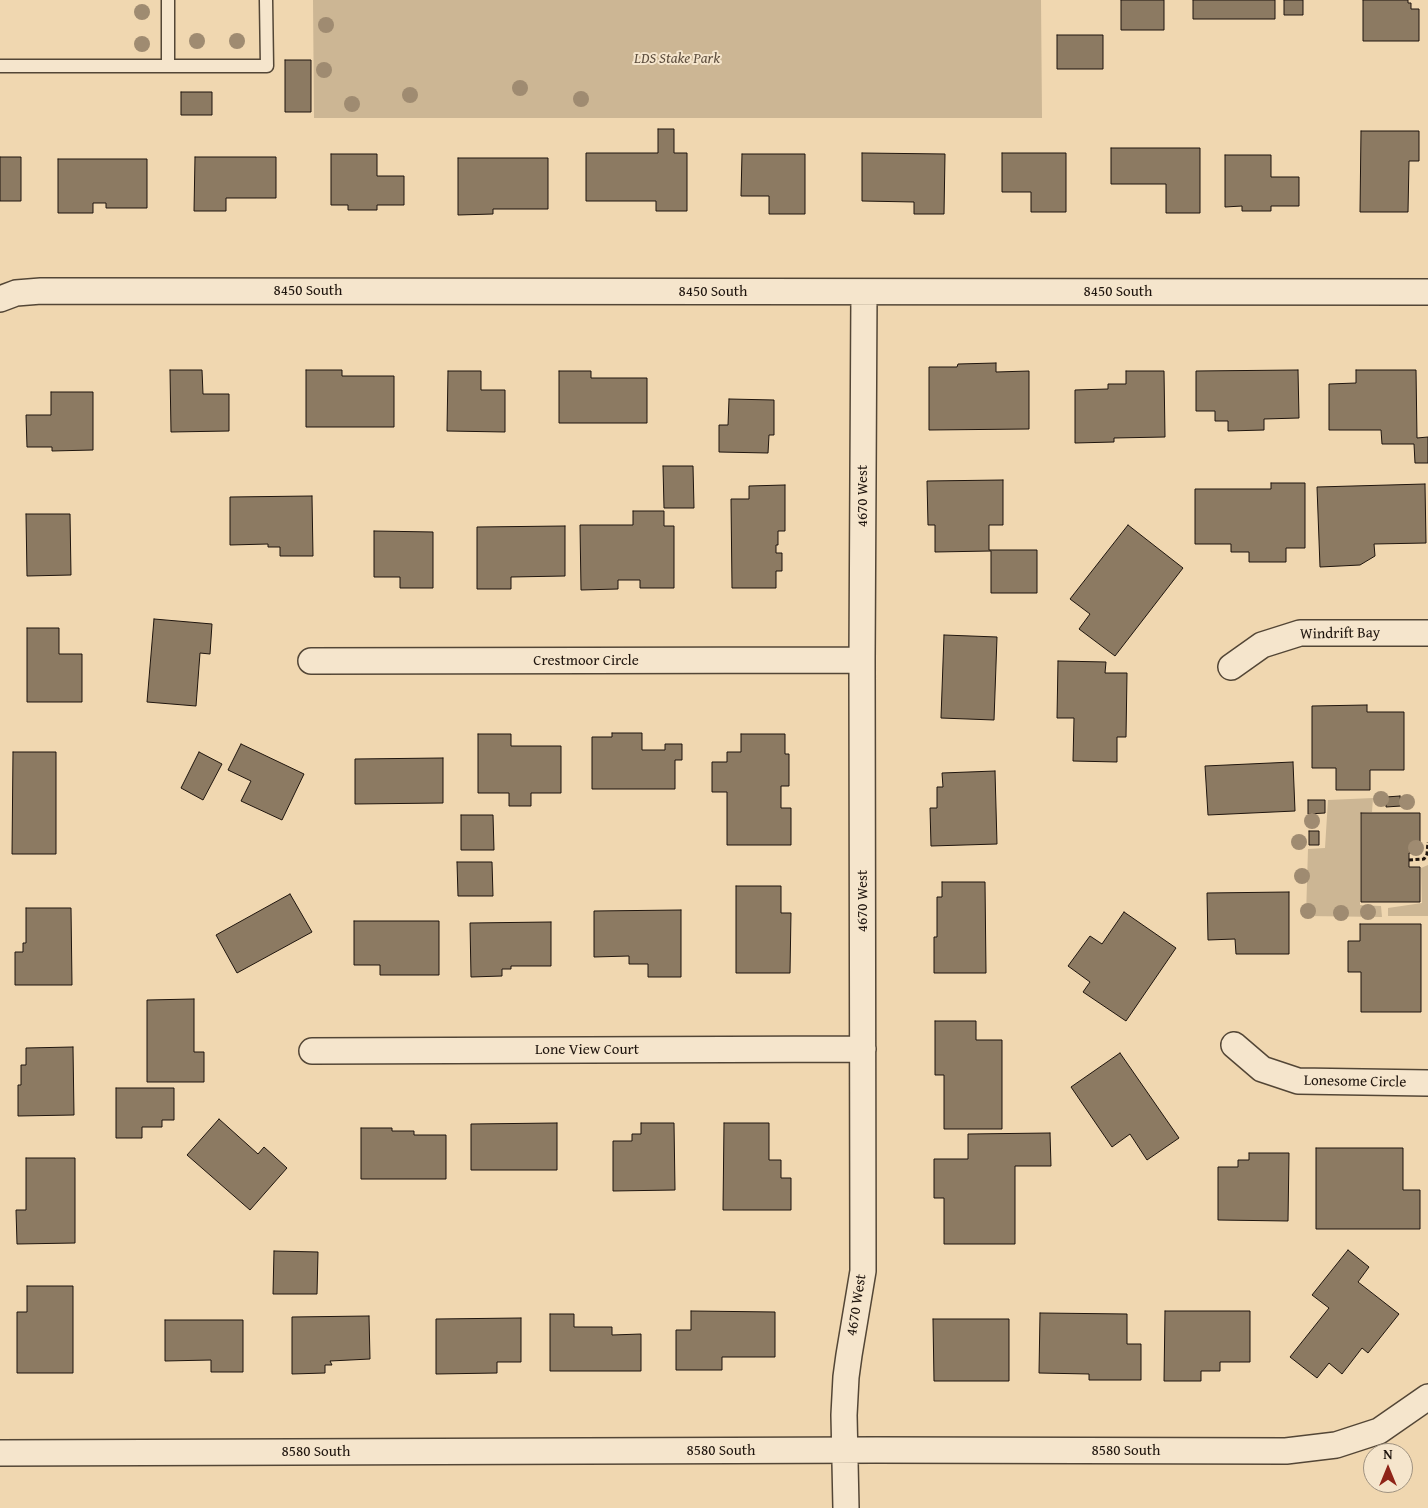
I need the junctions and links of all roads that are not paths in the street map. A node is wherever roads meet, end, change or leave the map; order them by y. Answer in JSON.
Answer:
{"nodes":[{"id":1,"x":168,"y":0,"type":"edge"},
{"id":2,"x":266,"y":0,"type":"edge"},
{"id":3,"x":0,"y":66,"type":"edge"},
{"id":4,"x":168,"y":66,"type":"junction"},
{"id":5,"x":864,"y":292,"type":"junction"},
{"id":6,"x":1428,"y":292,"type":"edge"},
{"id":7,"x":0,"y":299,"type":"edge"},
{"id":8,"x":1428,"y":633,"type":"edge"},
{"id":9,"x":862,"y":660,"type":"junction"},
{"id":10,"x":311,"y":661,"type":"dead end"},
{"id":11,"x":1231,"y":667,"type":"dead end"},
{"id":12,"x":1234,"y":1045,"type":"dead end"},
{"id":13,"x":863,"y":1049,"type":"junction"},
{"id":14,"x":312,"y":1051,"type":"dead end"},
{"id":15,"x":1428,"y":1083,"type":"edge"},
{"id":16,"x":1428,"y":1397,"type":"edge"},
{"id":17,"x":844,"y":1450,"type":"junction"},
{"id":18,"x":0,"y":1453,"type":"edge"},
{"id":19,"x":846,"y":1508,"type":"edge"}],
"edges":[{"from":1,"to":4,"type":"lane"},
{"from":2,"to":4,"type":"lane"},
{"from":3,"to":4,"type":"lane"},
{"from":5,"to":6,"type":"street","name":"8450 South"},
{"from":5,"to":7,"type":"street","name":"8450 South"},
{"from":5,"to":9,"type":"street","name":"4670 West"},
{"from":8,"to":11,"type":"street","name":"Windrift Bay"},
{"from":9,"to":10,"type":"street","name":"Crestmoor Circle"},
{"from":9,"to":13,"type":"street","name":"4670 West"},
{"from":12,"to":15,"type":"street","name":"Lonesome Circle"},
{"from":13,"to":14,"type":"street","name":"Lone View Court"},
{"from":13,"to":17,"type":"street","name":"4670 West"},
{"from":16,"to":17,"type":"street","name":"8580 South"},
{"from":17,"to":18,"type":"street","name":"8580 South"},
{"from":17,"to":19,"type":"street","name":"4670 West"}]}
